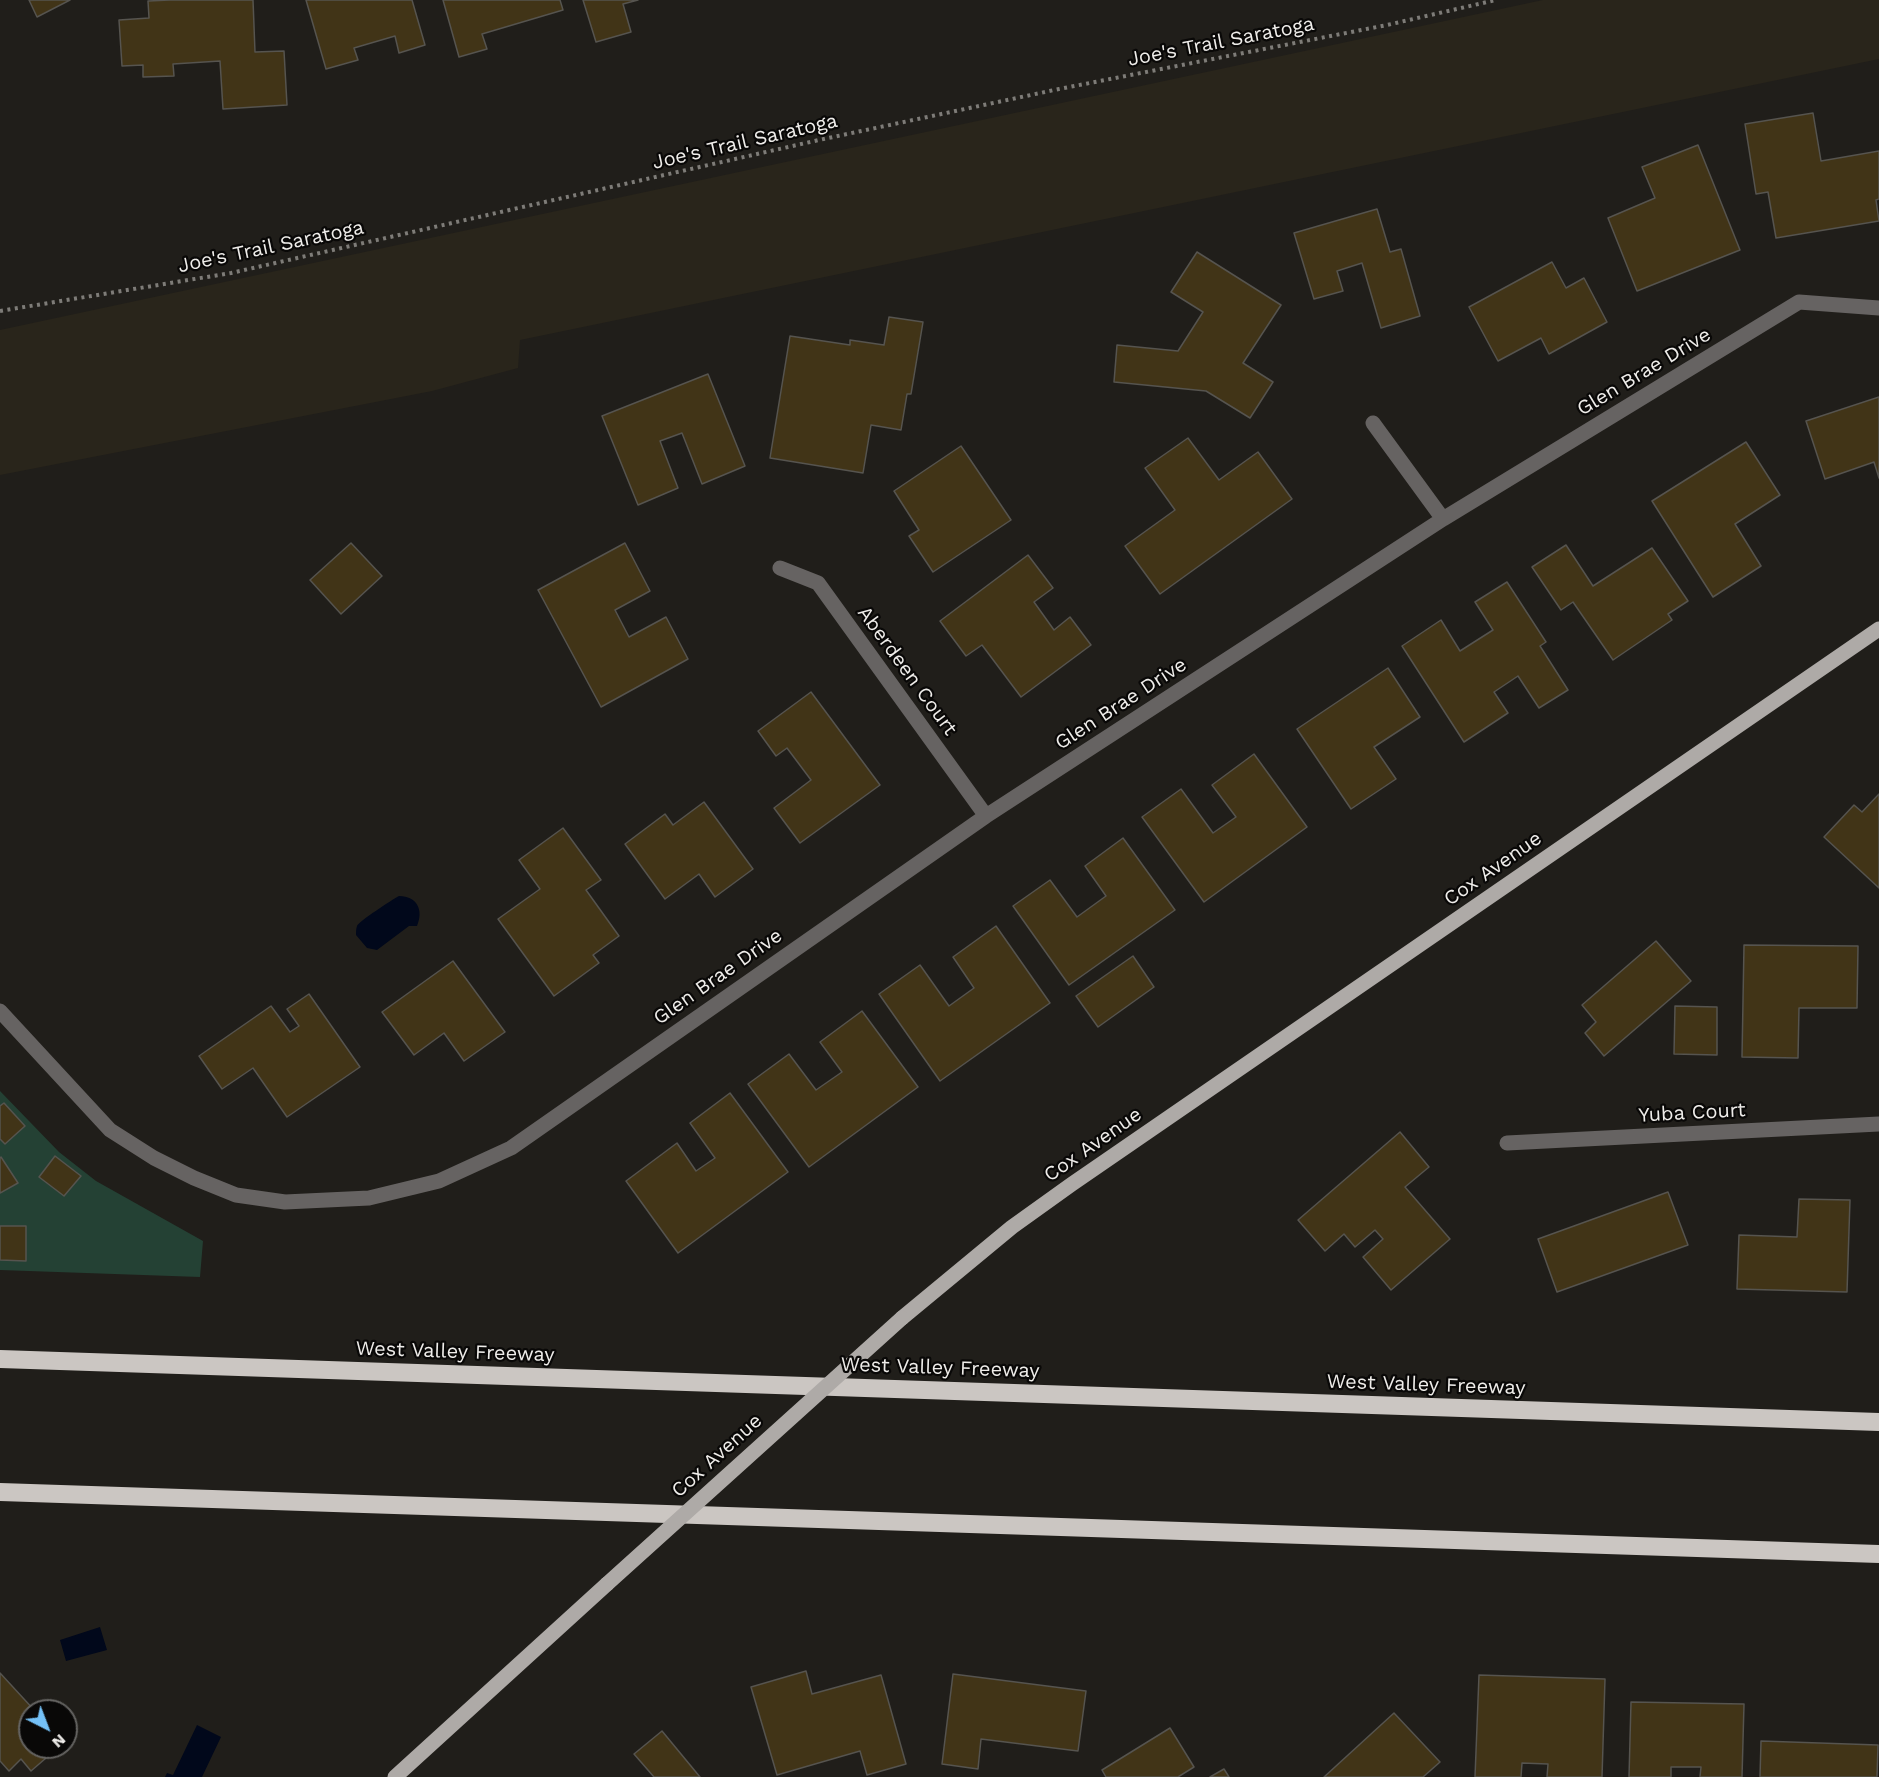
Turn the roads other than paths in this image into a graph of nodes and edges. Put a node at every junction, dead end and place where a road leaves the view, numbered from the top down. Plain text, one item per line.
1 (1879, 308) edge
2 (1373, 423) dead end
3 (1443, 519) junction
4 (780, 568) dead end
5 (1879, 629) edge
6 (986, 816) junction
7 (0, 1011) edge
8 (1879, 1124) edge
9 (1507, 1143) dead end
10 (0, 1359) edge
11 (1879, 1422) edge
12 (0, 1492) edge
13 (1879, 1554) edge
14 (395, 1777) edge

1 - 3 street, Glen Brae Drive
2 - 3 street
3 - 6 street, Glen Brae Drive
4 - 6 street, Aberdeen Court
5 - 14 main road, Cox Avenue, bridge
6 - 7 street, Glen Brae Drive
8 - 9 street, Yuba Court
10 - 11 highway, West Valley Freeway
12 - 13 highway

